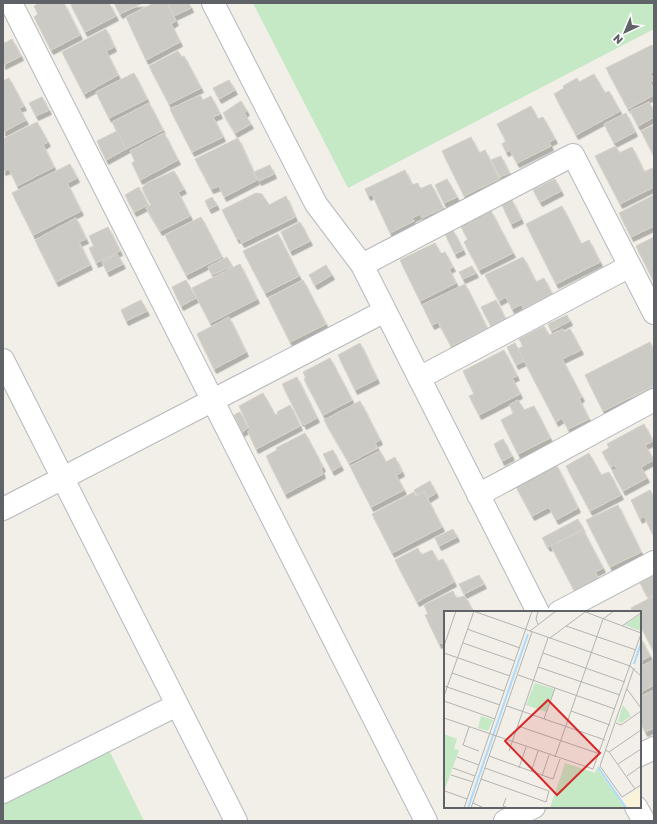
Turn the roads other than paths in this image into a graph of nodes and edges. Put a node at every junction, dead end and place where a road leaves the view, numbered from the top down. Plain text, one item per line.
1 (11, 3) edge
2 (213, 3) edge
3 (362, 265) junction
4 (630, 266) junction
5 (385, 311) junction
6 (654, 313) edge
7 (3, 360) edge
8 (419, 378) junction
9 (654, 400) edge
10 (211, 401) junction
11 (63, 479) junction
12 (478, 495) junction
13 (3, 509) edge
14 (654, 562) edge
15 (537, 611) edge
16 (561, 611) edge
17 (178, 705) junction
18 (654, 748) edge
19 (641, 754) edge
20 (3, 792) edge
21 (532, 808) edge
22 (637, 808) edge
23 (236, 821) edge
24 (426, 821) edge
25 (505, 821) edge
26 (644, 821) edge

1 - 10 street
2 - 3 street
3 - 4 street
3 - 5 street
4 - 6 street
4 - 8 street
5 - 8 street
5 - 10 street
7 - 11 street
8 - 12 street
9 - 12 street
10 - 11 street
10 - 24 street
11 - 13 street
11 - 17 street
12 - 15 street
14 - 16 street
17 - 20 street
17 - 23 street
18 - 19 street
21 - 25 street
22 - 26 street

